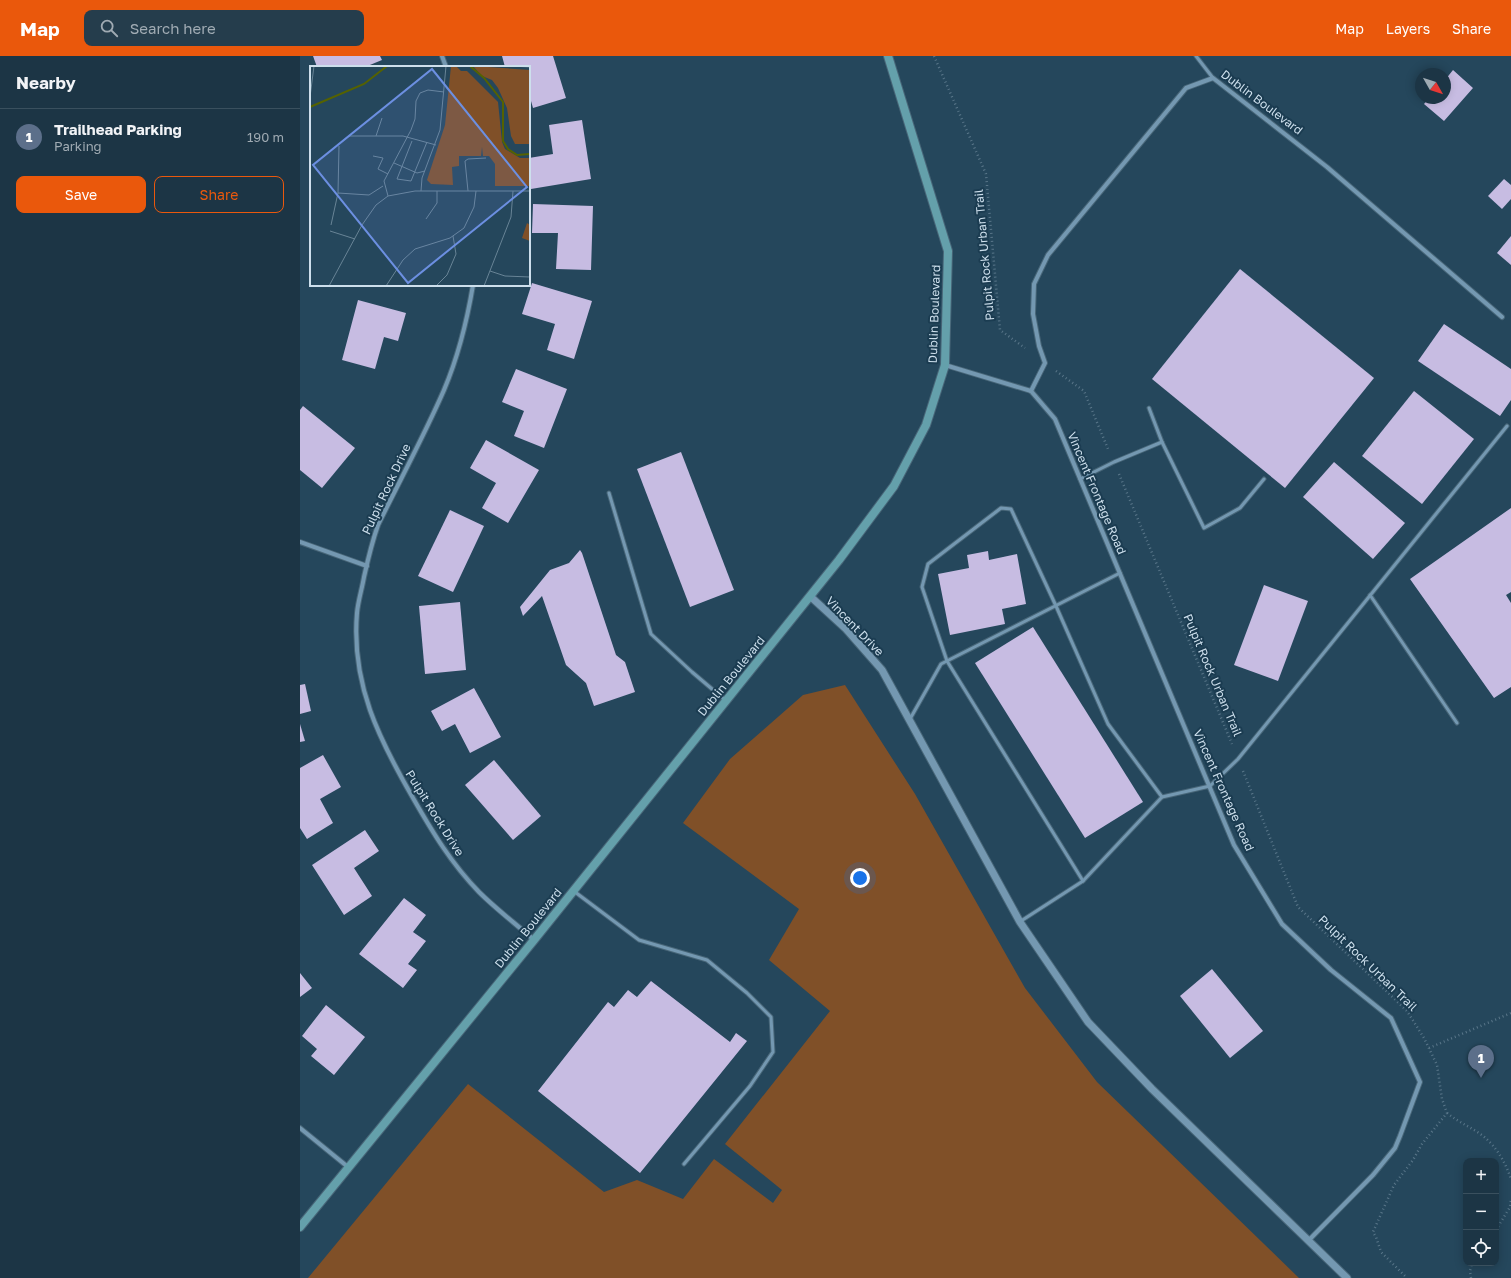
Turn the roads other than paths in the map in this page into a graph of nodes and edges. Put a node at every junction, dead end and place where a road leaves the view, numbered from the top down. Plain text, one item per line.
1 (442, 56) edge
2 (888, 56) edge
3 (1196, 56) edge
4 (446, 66) edge
5 (1213, 78) junction
6 (473, 286) edge
7 (1502, 317) dead end
8 (945, 365) junction
9 (1031, 391) junction
10 (1149, 408) dead end
11 (1507, 426) dead end
12 (1162, 442) junction
13 (1080, 478) junction
14 (1264, 479) dead end
15 (608, 493) dead end
16 (300, 542) edge
17 (367, 566) junction
18 (1120, 573) junction
19 (1370, 596) junction
20 (811, 597) junction
21 (1056, 606) junction
22 (947, 660) junction
23 (726, 701) junction
24 (910, 720) junction
25 (1457, 723) dead end
26 (1210, 786) junction
27 (1162, 797) junction
28 (1083, 881) junction
29 (573, 891) junction
30 (1020, 922) junction
31 (534, 940) junction
32 (300, 1128) edge
33 (684, 1164) dead end
34 (348, 1167) junction
35 (300, 1227) edge
36 (1308, 1241) junction
37 (1347, 1278) edge

1 - 4 street
2 - 8 main road, Dublin Boulevard
3 - 5 lane
5 - 7 street, Dublin Boulevard
5 - 9 street, Dublin Boulevard
6 - 17 street, Pulpit Rock Drive
8 - 9 street
8 - 20 main road, Dublin Boulevard
9 - 13 street, Vincent Frontage Road
10 - 12 lane
11 - 19 lane
12 - 13 lane
12 - 14 lane
13 - 18 street, Vincent Frontage Road
15 - 23 lane
16 - 17 street
17 - 31 street, Pulpit Rock Drive
18 - 21 lane
18 - 26 street, Vincent Frontage Road
19 - 25 lane
19 - 26 lane
20 - 23 main road, Dublin Boulevard
20 - 24 street, Vincent Drive
21 - 22 lane
21 - 22 lane
21 - 27 lane
22 - 24 lane
22 - 28 lane
23 - 29 main road, Dublin Boulevard
24 - 30 street, Vincent Drive
26 - 27 lane
26 - 36 street, Vincent Frontage Road
27 - 28 lane
28 - 30 lane
29 - 31 main road, Dublin Boulevard
29 - 33 lane
30 - 36 street, Vincent Drive
31 - 34 main road, Dublin Boulevard
32 - 34 street
34 - 35 main road, Dublin Boulevard
36 - 37 street, Vincent Drive

